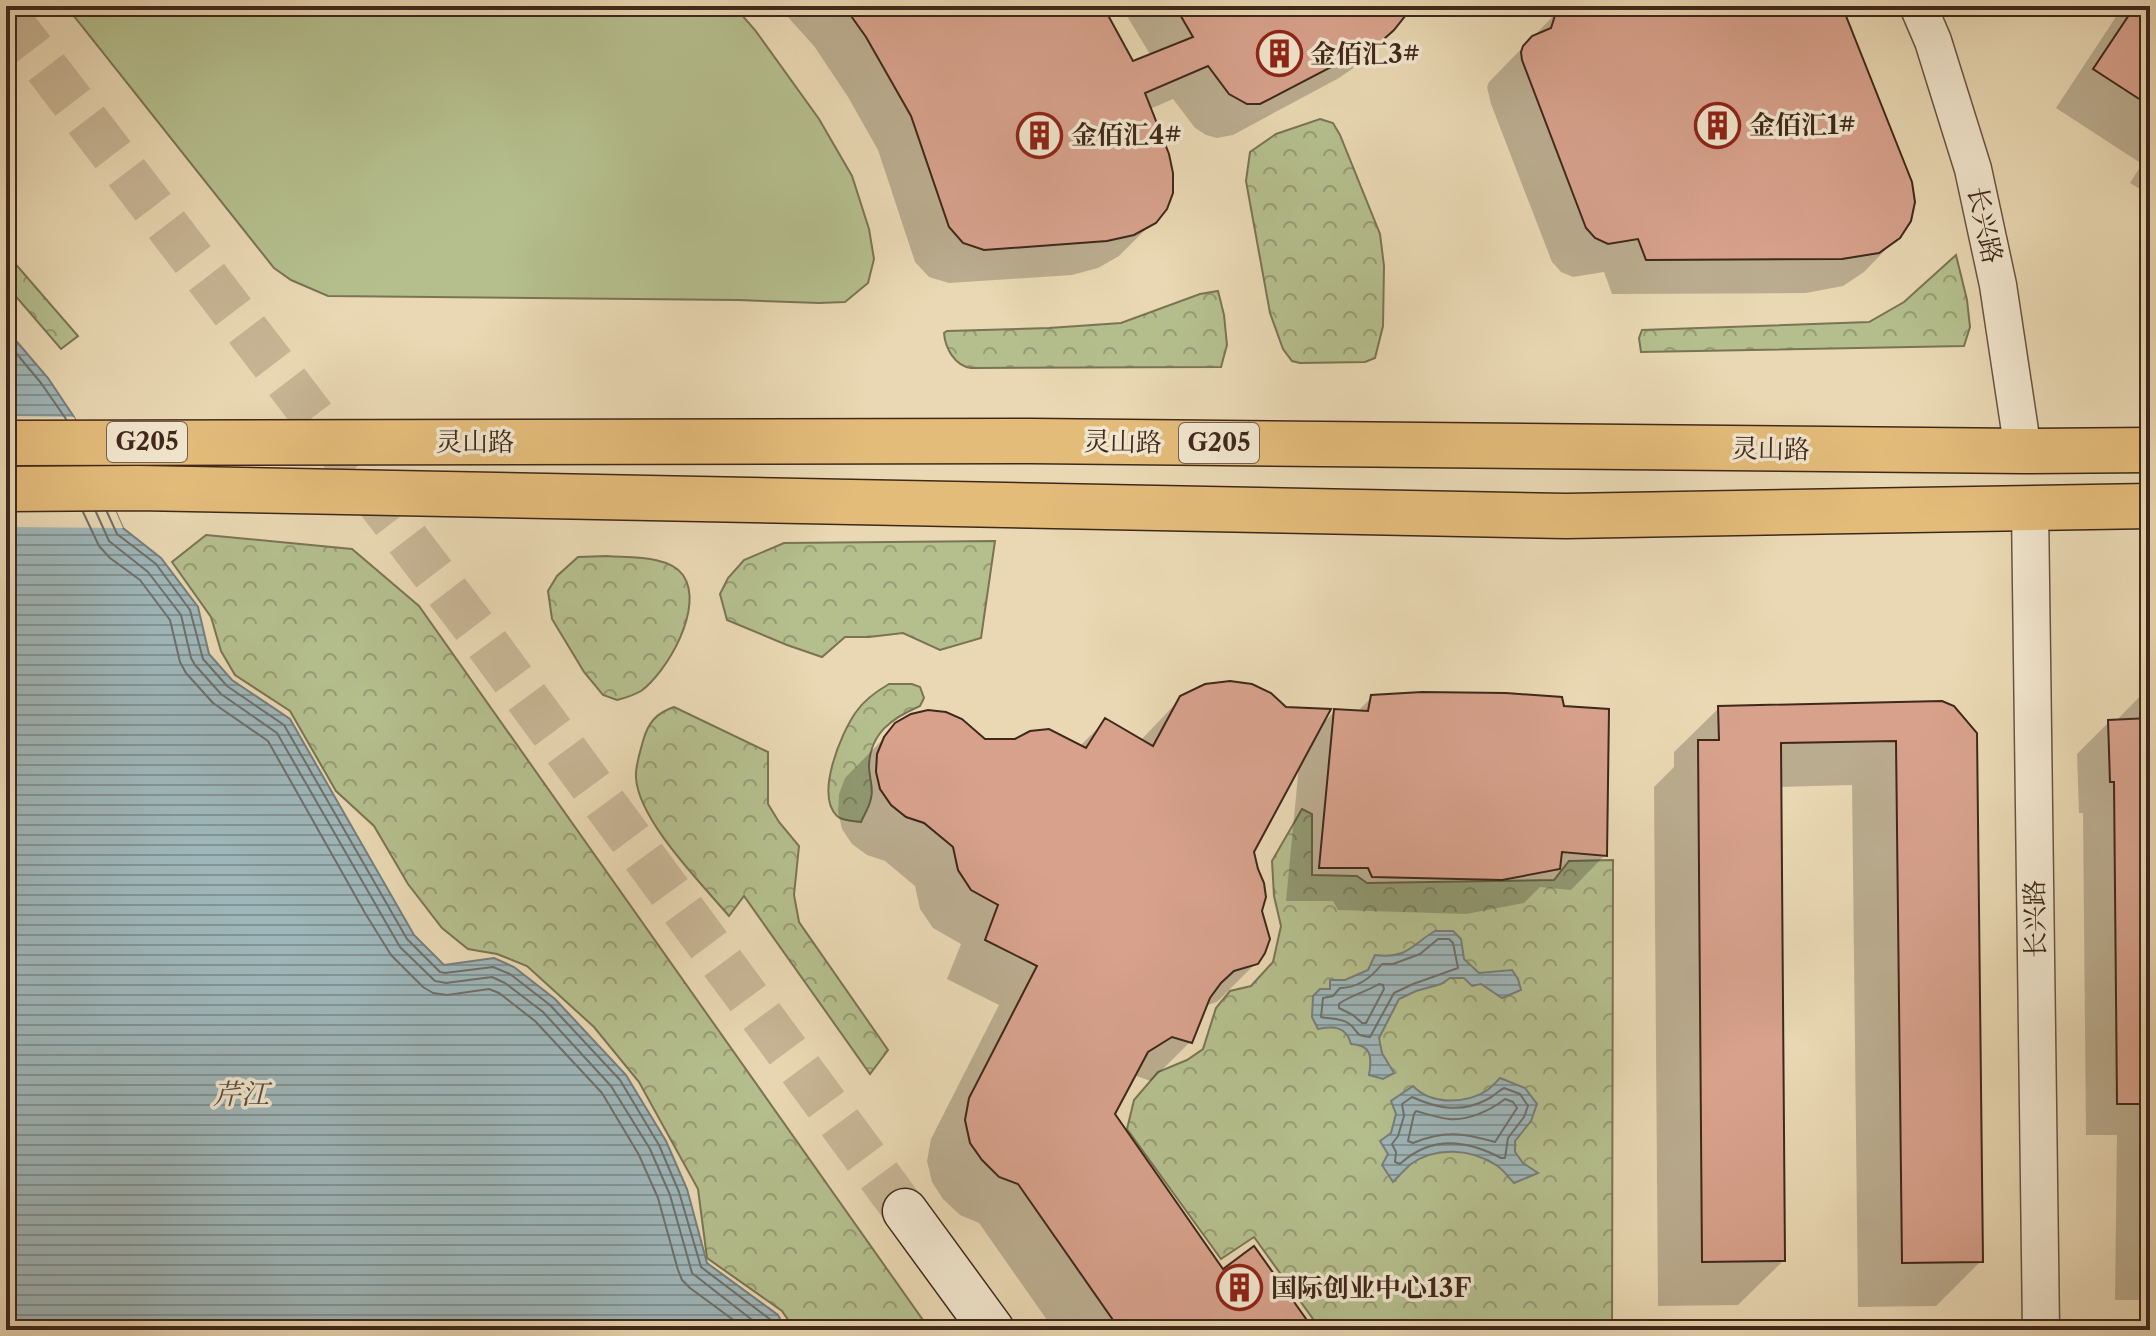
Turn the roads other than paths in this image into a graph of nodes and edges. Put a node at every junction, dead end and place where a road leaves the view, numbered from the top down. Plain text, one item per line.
1 (1918, 6) edge
2 (6, 443) edge
3 (2150, 450) edge
4 (2023, 451) junction
5 (6, 489) edge
6 (2150, 506) edge
7 (2030, 508) junction
8 (905, 1211) tunnel mouth
9 (992, 1330) edge
10 (2041, 1330) edge

1 - 4 street, 长兴路
2 - 4 highway, 灵山路 / G205
3 - 4 highway, 灵山路 / G205
5 - 7 highway, 灵山路
6 - 7 highway, 灵山路
7 - 10 street, 长兴路
8 - 9 street

